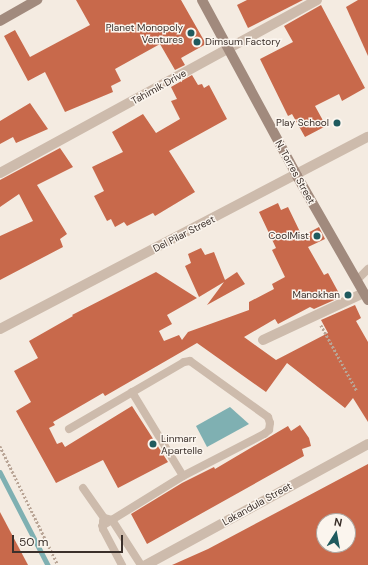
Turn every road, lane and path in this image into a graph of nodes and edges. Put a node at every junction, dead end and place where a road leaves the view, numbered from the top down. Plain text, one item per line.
1 (37, 0) edge
2 (202, 0) edge
3 (317, 0) edge
4 (0, 20) edge
5 (228, 49) junction
6 (368, 137) edge
7 (0, 173) edge
8 (297, 176) junction
9 (368, 270) edge
10 (357, 280) junction
11 (366, 296) edge
12 (316, 316) junction
13 (0, 330) edge
14 (263, 340) dead end
15 (357, 391) dead end
16 (132, 392) junction
17 (69, 429) dead end
18 (368, 444) edge
19 (0, 446) edge
20 (184, 476) junction
21 (83, 488) dead end
22 (112, 520) junction
23 (103, 522) junction
24 (58, 565) edge
25 (122, 565) edge
26 (141, 565) edge
27 (146, 565) edge

1 - 4 street
2 - 5 street, N. Torres Street
3 - 5 street, Tahimik Drive
5 - 7 street, Tahimik Drive
5 - 8 street, N. Torres Street
6 - 8 street, Del Pilar Street
8 - 10 street, N. Torres Street
8 - 13 street, Del Pilar Street
9 - 10 lane
10 - 11 street, N. Torres Street
11 - 12 street
12 - 14 street
12 - 15 path
16 - 17 lane
16 - 20 lane
16 - 20 lane
18 - 27 street, Lakandula Street
19 - 24 path
20 - 22 lane
21 - 23 lane
22 - 23 lane
22 - 26 lane
23 - 25 lane

